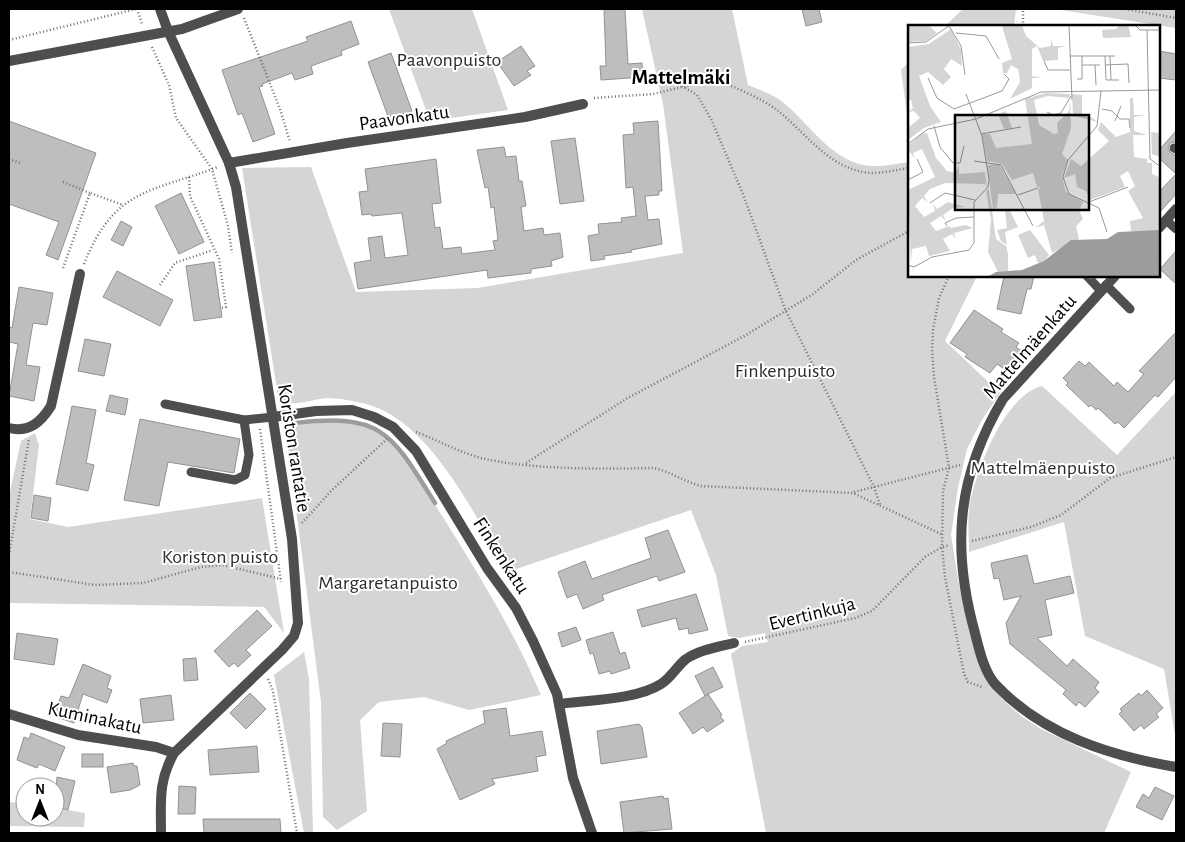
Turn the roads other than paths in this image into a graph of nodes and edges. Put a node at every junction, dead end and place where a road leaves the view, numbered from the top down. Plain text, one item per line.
1 (160, 9) edge
2 (241, 13) edge
3 (168, 31) junction
4 (9, 61) edge
5 (583, 104) road end
6 (229, 163) junction
7 (1176, 209) edge
8 (1166, 220) junction
9 (1160, 227) edge
10 (1176, 229) edge
11 (80, 274) road end
12 (1090, 278) edge
13 (1112, 278) edge
14 (1103, 288) junction
15 (1130, 309) dead end
16 (165, 404) dead end
17 (272, 417) junction
18 (244, 420) junction
19 (9, 428) edge
20 (191, 472) dead end
21 (734, 643) road end
22 (559, 704) junction
23 (9, 714) edge
24 (174, 753) junction
25 (1176, 767) edge
26 (161, 833) edge
27 (592, 833) edge

1 - 3 street, Koriston rantatie
2 - 3 street
3 - 4 street
3 - 6 street, Koriston rantatie
5 - 6 street, Paavonkatu
6 - 17 street, Koriston rantatie
7 - 8 street
8 - 9 street
8 - 10 lane
11 - 19 street
12 - 14 lane
13 - 14 street, Mattelmäenkatu
14 - 15 lane
14 - 25 street, Mattelmäenkatu
16 - 18 lane
17 - 18 lane
17 - 22 street, Finkenkatu
17 - 24 street, Koriston rantatie
18 - 20 lane
21 - 22 street
22 - 27 street, Finkenkatu
23 - 24 street, Kuminakatu
24 - 26 street, Koriston rantatie

